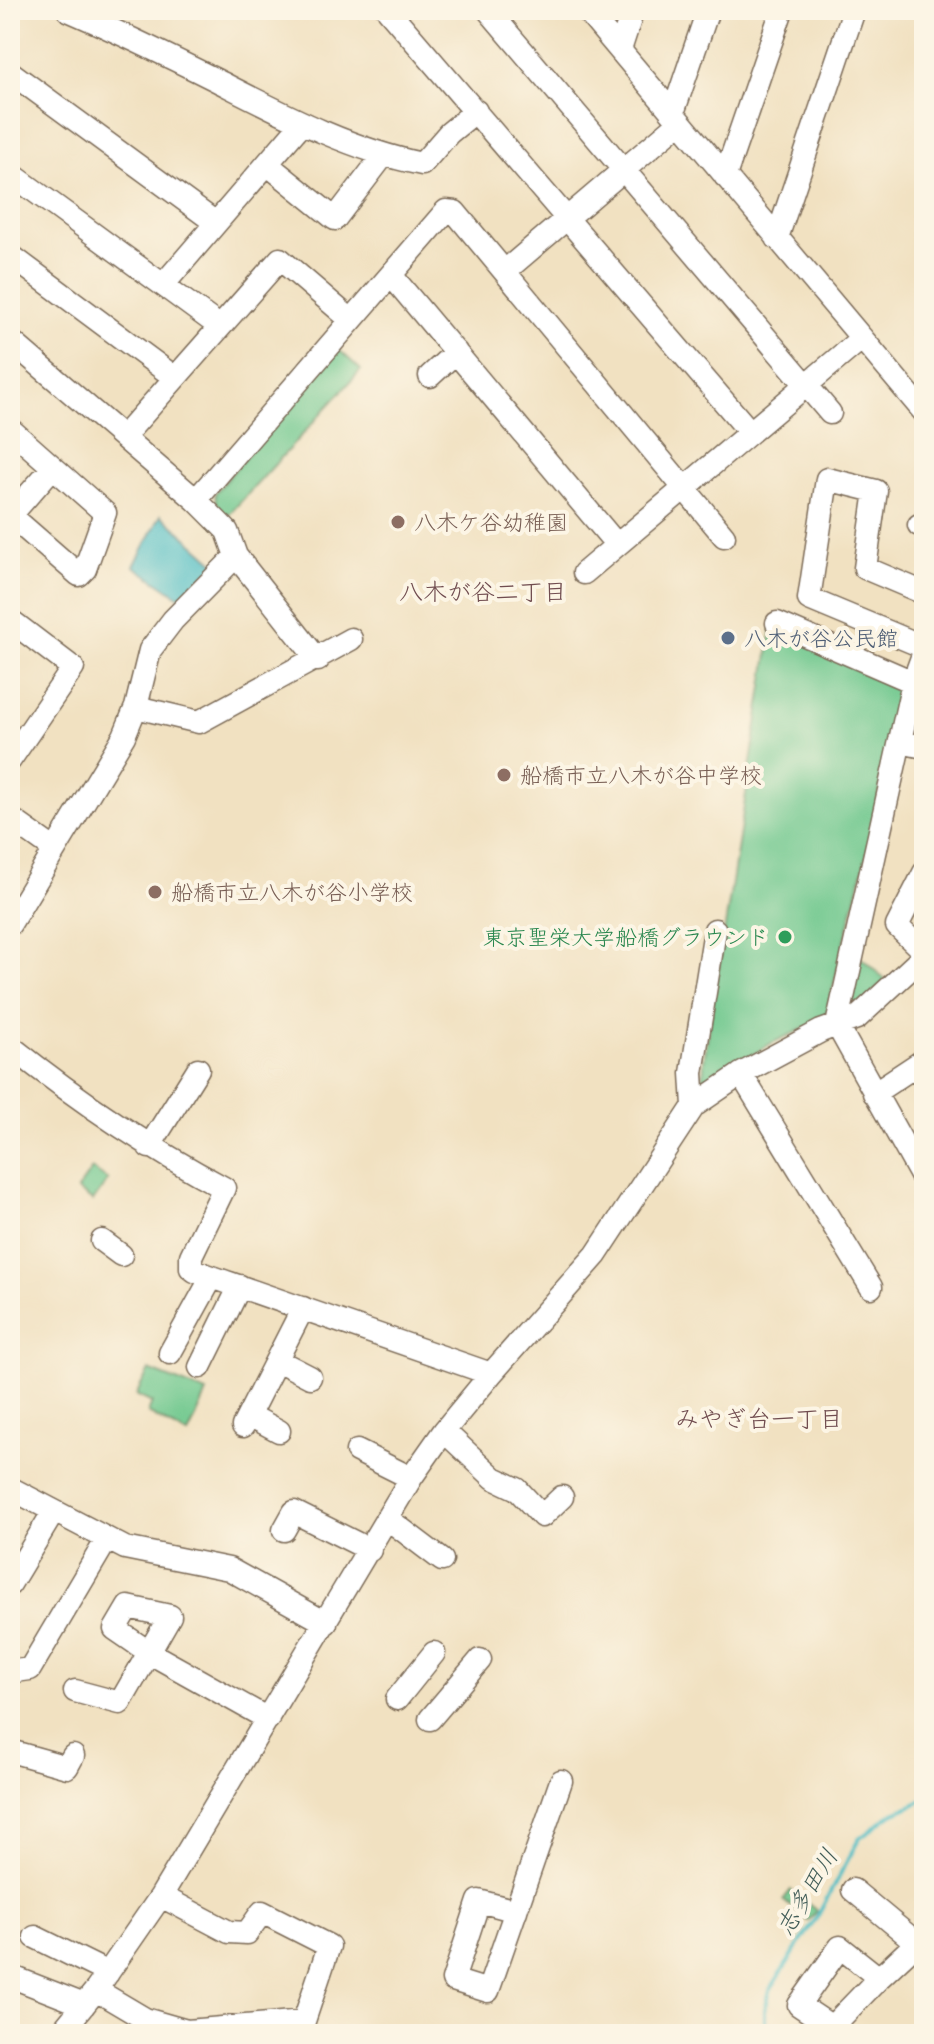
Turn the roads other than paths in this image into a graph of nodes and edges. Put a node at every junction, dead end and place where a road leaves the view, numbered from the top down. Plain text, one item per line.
1 (68, 10) edge
2 (388, 10) edge
3 (488, 10) edge
4 (586, 10) edge
5 (633, 10) edge
6 (708, 10) edge
7 (782, 10) edge
8 (854, 10) edge
9 (620, 50) junction
10 (10, 72) edge
11 (476, 111) junction
12 (676, 117) junction
13 (302, 123) junction
14 (383, 156) junction
15 (267, 164) junction
16 (623, 170) junction
17 (10, 173) edge
18 (725, 176) junction
19 (567, 218) junction
20 (216, 223) junction
21 (777, 238) junction
22 (10, 255) edge
23 (505, 271) junction
24 (391, 275) junction
25 (163, 285) junction
26 (351, 320) junction
27 (219, 326) junction
28 (862, 338) junction
29 (10, 340) edge
30 (456, 352) junction
31 (430, 376) dead end
32 (174, 377) junction
33 (806, 385) junction
34 (924, 412) edge
35 (830, 413) dead end
36 (10, 429) edge
37 (750, 432) junction
38 (124, 436) junction
39 (53, 467) junction
40 (684, 489) junction
41 (196, 500) junction
42 (10, 515) edge
43 (724, 536) dead end
44 (617, 545) junction
45 (236, 556) junction
46 (584, 573) dead end
47 (924, 593) edge
48 (10, 622) edge
49 (777, 623) dead end
50 (351, 639) dead end
51 (924, 650) edge
52 (318, 660) junction
53 (913, 682) junction
54 (136, 707) junction
55 (900, 742) junction
56 (924, 747) edge
57 (10, 760) edge
58 (10, 818) edge
59 (55, 850) junction
60 (924, 873) edge
61 (10, 924) edge
62 (715, 930) dead end
63 (924, 954) edge
64 (837, 1025) junction
65 (13, 1057) edge
66 (924, 1060) edge
67 (198, 1069) dead end
68 (741, 1074) junction
69 (874, 1093) junction
70 (694, 1106) junction
71 (149, 1147) junction
72 (924, 1181) edge
73 (102, 1241) dead end
74 (121, 1255) dead end
75 (212, 1277) junction
76 (240, 1286) junction
77 (871, 1287) dead end
78 (303, 1308) junction
79 (170, 1353) dead end
80 (277, 1360) junction
81 (200, 1367) dead end
82 (491, 1374) junction
83 (310, 1377) dead end
84 (279, 1431) dead end
85 (444, 1431) junction
86 (357, 1451) dead end
87 (411, 1478) junction
88 (10, 1488) edge
89 (562, 1497) dead end
90 (54, 1511) junction
91 (388, 1519) junction
92 (284, 1530) dead end
93 (107, 1539) junction
94 (370, 1550) junction
95 (442, 1560) dead end
96 (10, 1584) edge
97 (326, 1623) junction
98 (434, 1653) dead end
99 (480, 1660) dead end
100 (10, 1667) edge
101 (75, 1691) dead end
102 (397, 1699) dead end
103 (268, 1719) junction
104 (430, 1719) dead end
105 (10, 1751) edge
106 (73, 1756) dead end
107 (561, 1781) dead end
108 (853, 1890) dead end
109 (161, 1896) junction
110 (516, 1911) dead end
111 (35, 1937) dead end
112 (921, 1942) edge
113 (10, 1976) edge
114 (879, 1978) junction
115 (96, 1989) junction
116 (829, 2030) edge
117 (60, 2034) edge

1 - 13 street
2 - 11 street
3 - 16 street
4 - 9 street
5 - 9 street
6 - 12 street
7 - 18 street
8 - 21 street
9 - 12 street
10 - 20 street
11 - 14 street
11 - 19 street
12 - 16 street
12 - 18 street
13 - 14 street
13 - 15 street
14 - 15 street
15 - 20 street
16 - 19 street
16 - 33 street
17 - 25 street
18 - 21 street
19 - 23 street
19 - 37 street
20 - 25 street
21 - 28 street
22 - 32 street
23 - 24 street
23 - 40 street
24 - 26 street
24 - 30 street
25 - 27 street
26 - 27 street
26 - 41 street
27 - 32 street
28 - 33 street
28 - 34 street
29 - 38 street
30 - 31 street
30 - 44 street
32 - 38 street
33 - 35 street
33 - 37 street
36 - 39 street
37 - 40 street
38 - 41 street
39 - 42 street
39 - 42 street
40 - 43 street
40 - 44 street
41 - 45 street
44 - 46 street
45 - 52 street
45 - 54 street
47 - 51 street
48 - 57 street
49 - 53 street
50 - 52 street
51 - 53 street
52 - 54 street
53 - 55 street
54 - 59 street
55 - 56 street
55 - 64 street
58 - 59 street
59 - 61 street
60 - 63 street
62 - 70 street
63 - 64 street
64 - 68 street
64 - 69 street
65 - 71 street
66 - 69 street
67 - 71 street
68 - 70 street
68 - 77 street
69 - 72 street
70 - 82 street
71 - 75 street
73 - 74 street
75 - 76 street
75 - 79 street
76 - 78 street
76 - 81 street
78 - 80 street
78 - 82 street
80 - 83 street
80 - 84 street
82 - 85 street
85 - 87 street
85 - 89 street
86 - 87 street
87 - 91 street
88 - 90 street
90 - 93 street
90 - 96 street
91 - 94 street
91 - 95 street
92 - 94 street
93 - 97 street
93 - 100 street
94 - 97 street
97 - 103 street
98 - 102 street
99 - 104 street
101 - 103 street
103 - 109 street
105 - 106 street
107 - 110 street
108 - 112 street
109 - 115 street
109 - 115 street
111 - 115 street
112 - 114 street
113 - 115 street
114 - 116 street
114 - 116 street
115 - 117 street

